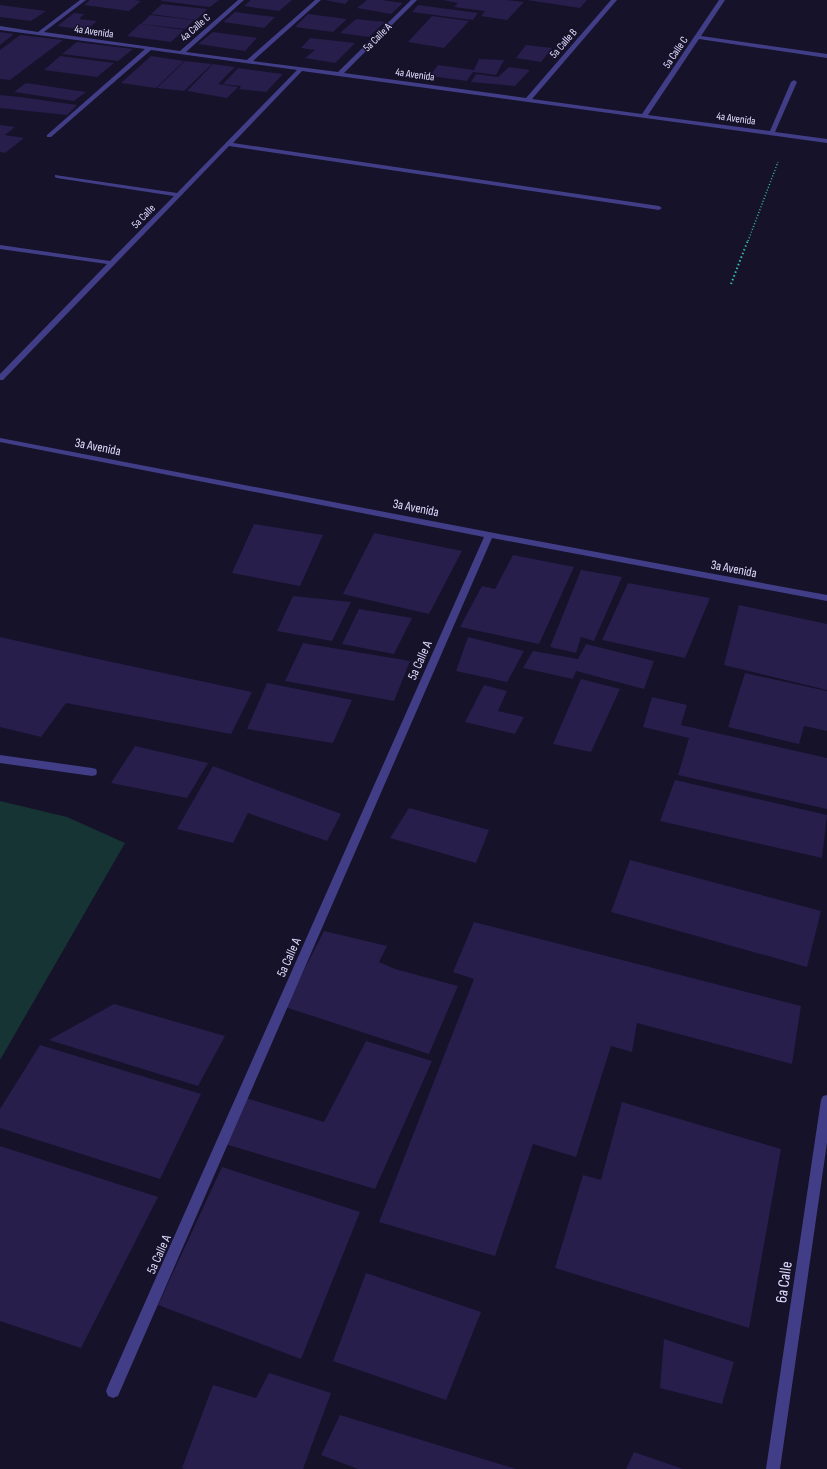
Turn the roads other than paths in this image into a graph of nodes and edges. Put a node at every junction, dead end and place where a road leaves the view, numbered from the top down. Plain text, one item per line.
1 (83, 0) edge
2 (241, 0) edge
3 (318, 0) edge
4 (414, 0) edge
5 (614, 0) edge
6 (722, 0) edge
7 (0, 28) edge
8 (40, 33) junction
9 (698, 37) junction
10 (150, 48) junction
11 (181, 53) junction
12 (827, 56) edge
13 (248, 62) junction
14 (301, 69) junction
15 (340, 74) junction
16 (794, 82) dead end
17 (528, 100) junction
18 (644, 116) junction
19 (772, 133) junction
20 (49, 136) dead end
21 (827, 140) edge
22 (228, 144) junction
23 (57, 176) dead end
24 (179, 195) junction
25 (659, 208) dead end
26 (0, 247) edge
27 (112, 264) junction
28 (0, 366) edge
29 (10, 368) junction
30 (0, 378) edge
31 (0, 440) edge
32 (489, 535) junction
33 (827, 598) edge
34 (0, 759) edge
35 (92, 772) dead end
36 (827, 1100) edge
37 (113, 1391) dead end
38 (773, 1469) edge

1 - 8 street
2 - 11 street, 4a Calle C
3 - 13 street
4 - 15 street, 5a Calle A
5 - 17 street, 5a Calle B
6 - 9 street, 5a Calle C
7 - 8 street, 4a Avenida
8 - 10 street, 4a Avenida
9 - 12 street
9 - 18 street, 5a Calle C
10 - 11 street, 4a Avenida
10 - 20 street
11 - 13 street, 4a Avenida
13 - 14 street, 4a Avenida
14 - 15 street, 4a Avenida
14 - 22 street, 5a Calle
15 - 17 street, 4a Avenida
16 - 19 street
17 - 18 street, 4a Avenida
18 - 19 street, 4a Avenida
19 - 21 street, 4a Avenida
22 - 24 street, 5a Calle
22 - 25 street
23 - 24 street
24 - 27 street, 5a Calle
26 - 27 street
27 - 29 street, 5a Calle
28 - 29 street
29 - 30 street, 5a Calle
31 - 32 street, 3a Avenida
32 - 33 street, 3a Avenida
32 - 37 street, 5a Calle A
34 - 35 street
36 - 38 street, 6a Calle

